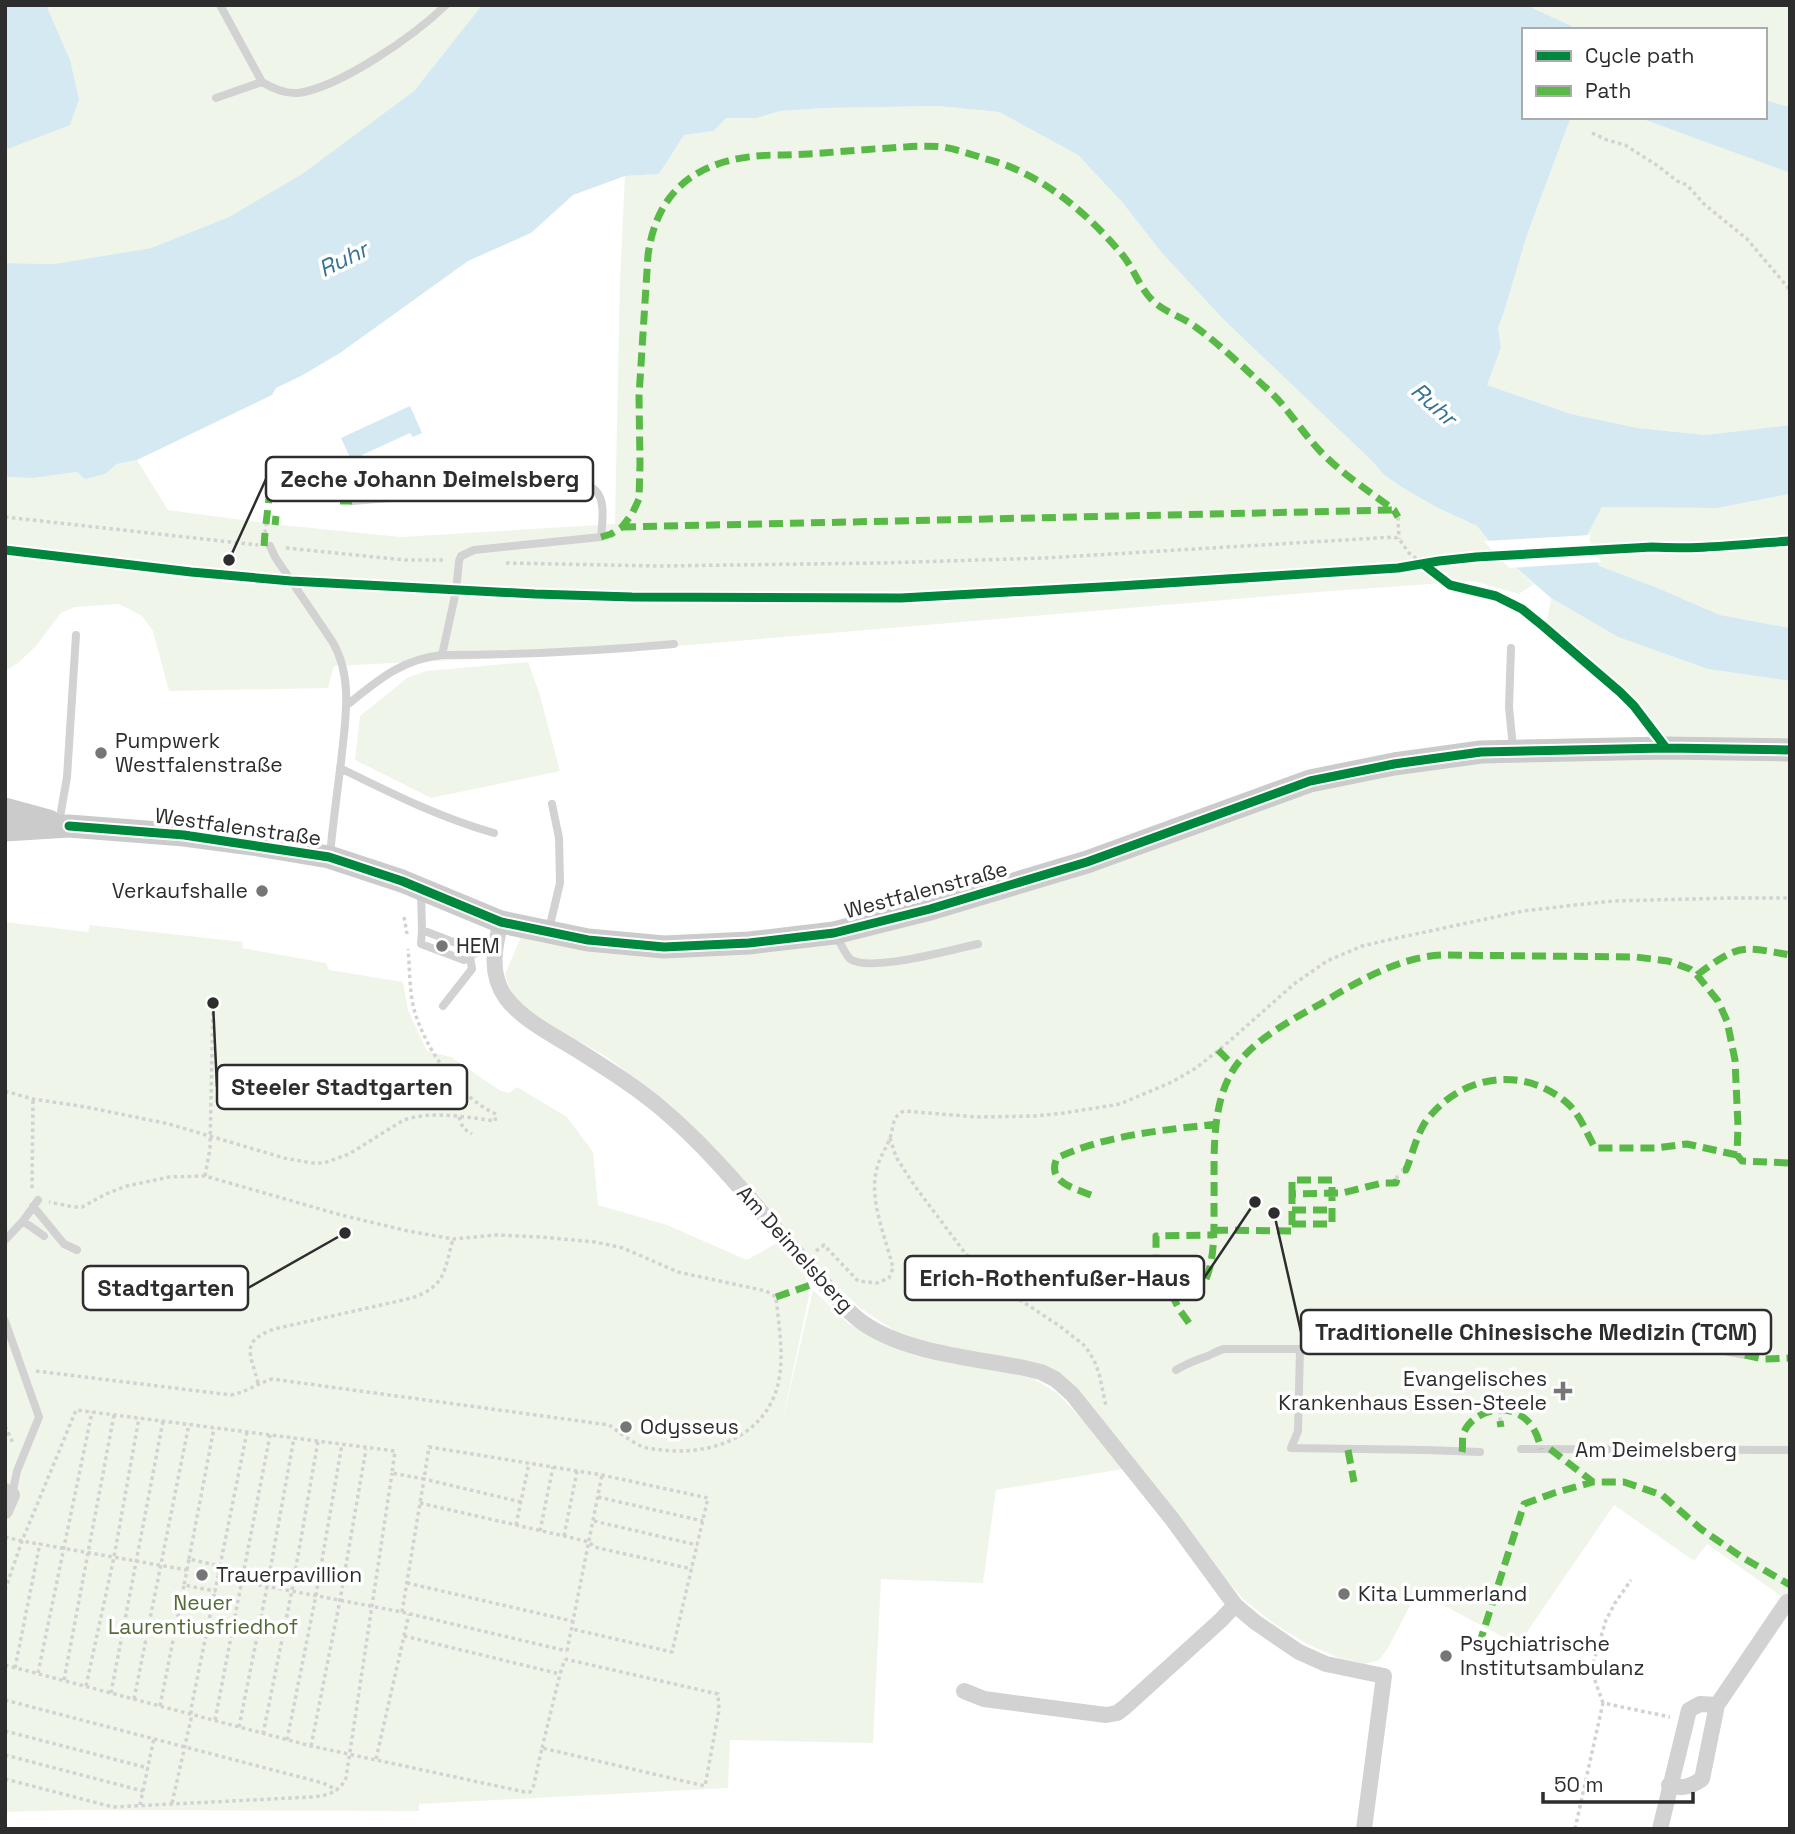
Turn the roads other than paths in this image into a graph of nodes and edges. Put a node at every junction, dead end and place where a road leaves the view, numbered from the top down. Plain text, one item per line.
1 (220, 5) edge
2 (446, 5) edge
3 (262, 82) junction
4 (216, 99) dead end
5 (352, 501) dead end
6 (270, 546) road end
7 (76, 635) dead end
8 (674, 644) dead end
9 (1511, 648) dead end
10 (442, 655) junction
11 (347, 705) junction
12 (1790, 750) edge
13 (1513, 751) junction
14 (340, 768) junction
15 (552, 804) dead end
16 (5, 809) edge
17 (64, 825) junction
18 (5, 830) edge
19 (494, 834) dead end
20 (329, 857) junction
21 (421, 888) junction
22 (501, 922) junction
23 (548, 932) junction
24 (834, 933) junction
25 (978, 944) dead end
26 (494, 948) junction
27 (472, 955) junction
28 (443, 1006) dead end
29 (23, 1221) junction
30 (44, 1237) dead end
31 (5, 1240) edge
32 (77, 1250) dead end
33 (5, 1321) edge
34 (1515, 1324) dead end
35 (1746, 1324) dead end
36 (1175, 1370) dead end
37 (1521, 1449) dead end
38 (1790, 1450) edge
39 (1480, 1452) dead end
40 (8, 1493) edge
41 (5, 1511) edge
42 (1787, 1602) dead end
43 (1235, 1605) junction
44 (964, 1691) dead end
45 (1717, 1705) junction
46 (1670, 1785) junction
47 (1364, 1829) edge
48 (1660, 1829) edge

1 - 3 lane
2 - 3 lane
3 - 4 lane
5 - 10 lane
6 - 11 lane
7 - 17 lane
8 - 10 lane
9 - 13 lane
10 - 11 lane
11 - 14 lane
12 - 13 main road, Westfalenstraße
13 - 24 main road, Westfalenstraße
14 - 19 lane
14 - 20 lane
15 - 23 lane
16 - 17 main road
17 - 18 main road
17 - 20 main road, Westfalenstraße
20 - 21 main road, Westfalenstraße
21 - 22 main road, Westfalenstraße
21 - 27 lane
22 - 23 main road, Westfalenstraße
22 - 26 street, Am Deimelsberg
23 - 24 main road, Westfalenstraße
24 - 25 lane
26 - 27 lane
26 - 43 street, Am Deimelsberg
27 - 28 lane
29 - 30 lane
29 - 31 lane
29 - 32 lane
33 - 40 lane
34 - 35 lane
36 - 39 lane
37 - 38 lane, Am Deimelsberg
40 - 41 street
42 - 45 street
43 - 44 street
43 - 47 street, Am Deimelsberg
45 - 46 street
45 - 46 street
46 - 48 street

